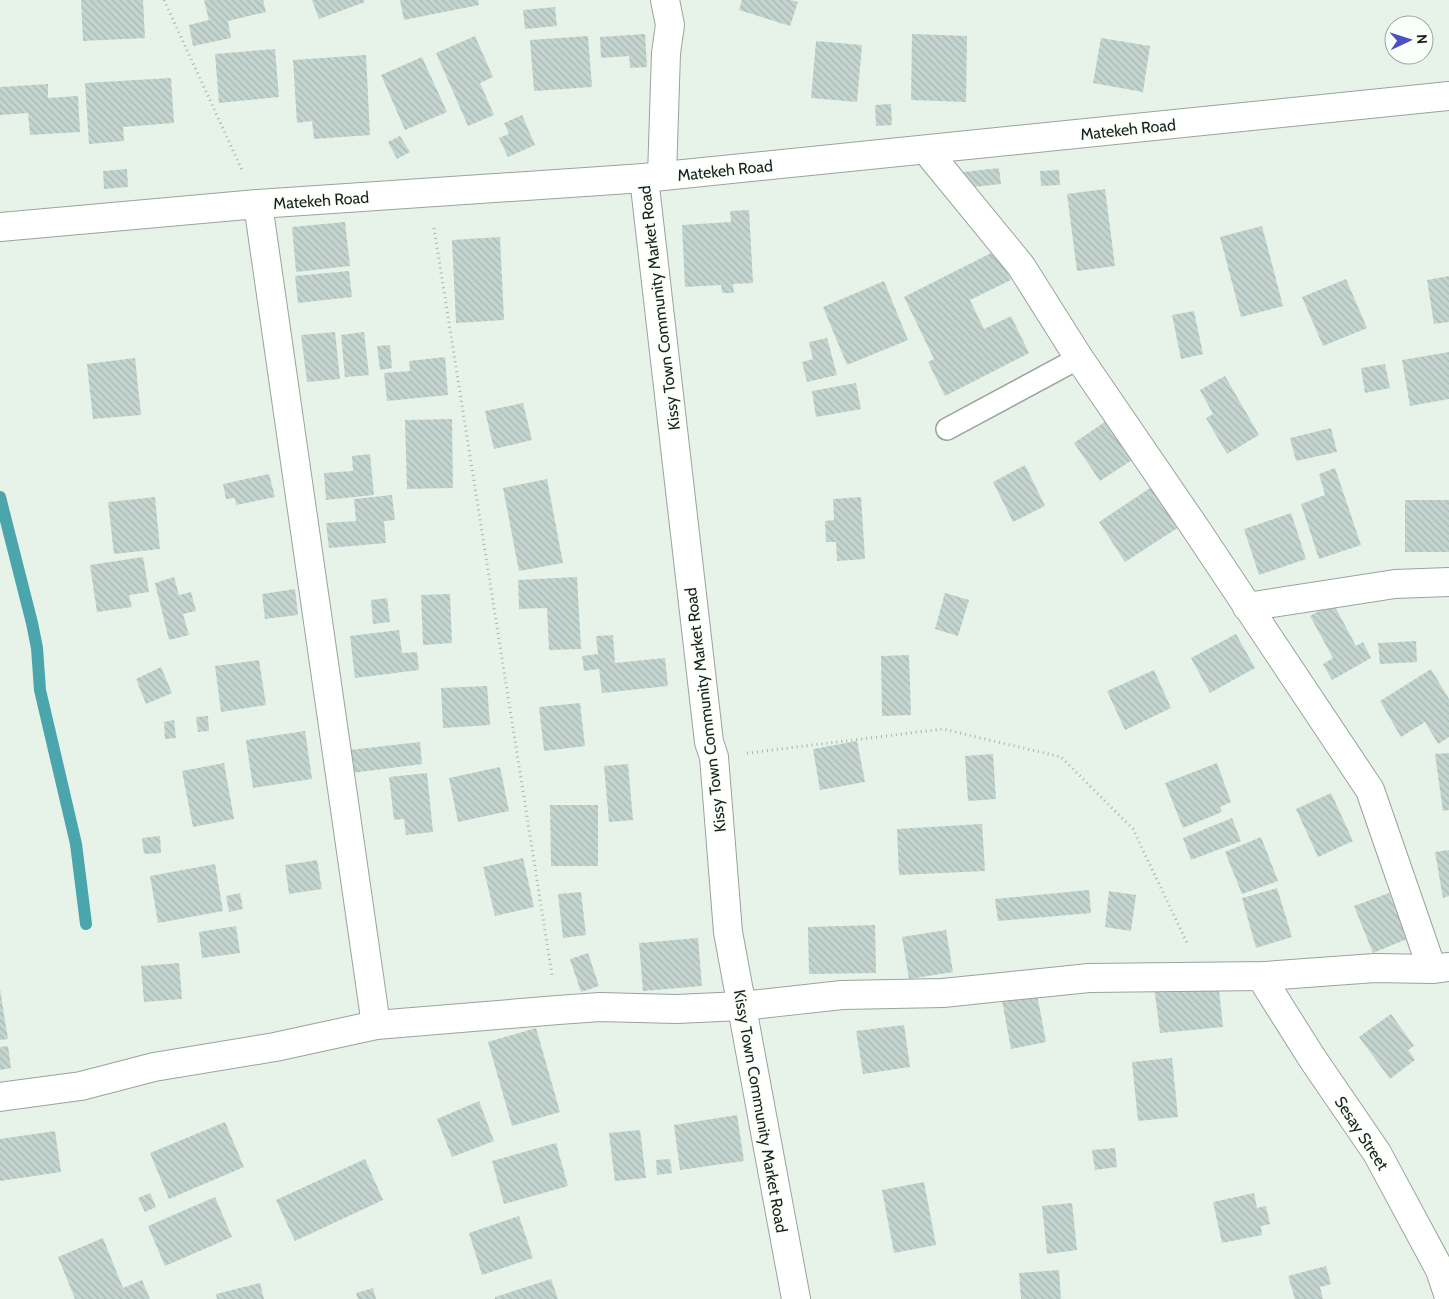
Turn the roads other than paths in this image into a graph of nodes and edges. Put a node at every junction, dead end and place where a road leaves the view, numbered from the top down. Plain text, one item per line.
1 (681, 0) edge
2 (668, 12) edge
3 (1449, 96) edge
4 (926, 150) junction
5 (653, 177) junction
6 (258, 204) junction
7 (0, 227) edge
8 (1079, 358) junction
9 (947, 428) dead end
10 (1449, 582) edge
11 (1248, 607) junction
12 (1440, 968) edge
13 (1265, 976) junction
14 (742, 1006) junction
15 (376, 1025) junction
16 (0, 1097) edge
17 (1449, 1297) edge
18 (796, 1299) edge

1 - 2 street, Kissy Town Community Market Road
2 - 5 street, Kissy Town Community Market Road
3 - 4 street, Matekeh Road
4 - 5 street, Matekeh Road
4 - 8 street
5 - 6 street, Matekeh Road
5 - 14 street, Kissy Town Community Market Road
6 - 7 street, Matekeh Road
6 - 15 street
8 - 9 lane
8 - 11 street
10 - 11 street
11 - 12 street
12 - 13 street
13 - 14 street
13 - 17 street, Sesay Street
14 - 15 street
14 - 18 street, Kissy Town Community Market Road
15 - 16 street

